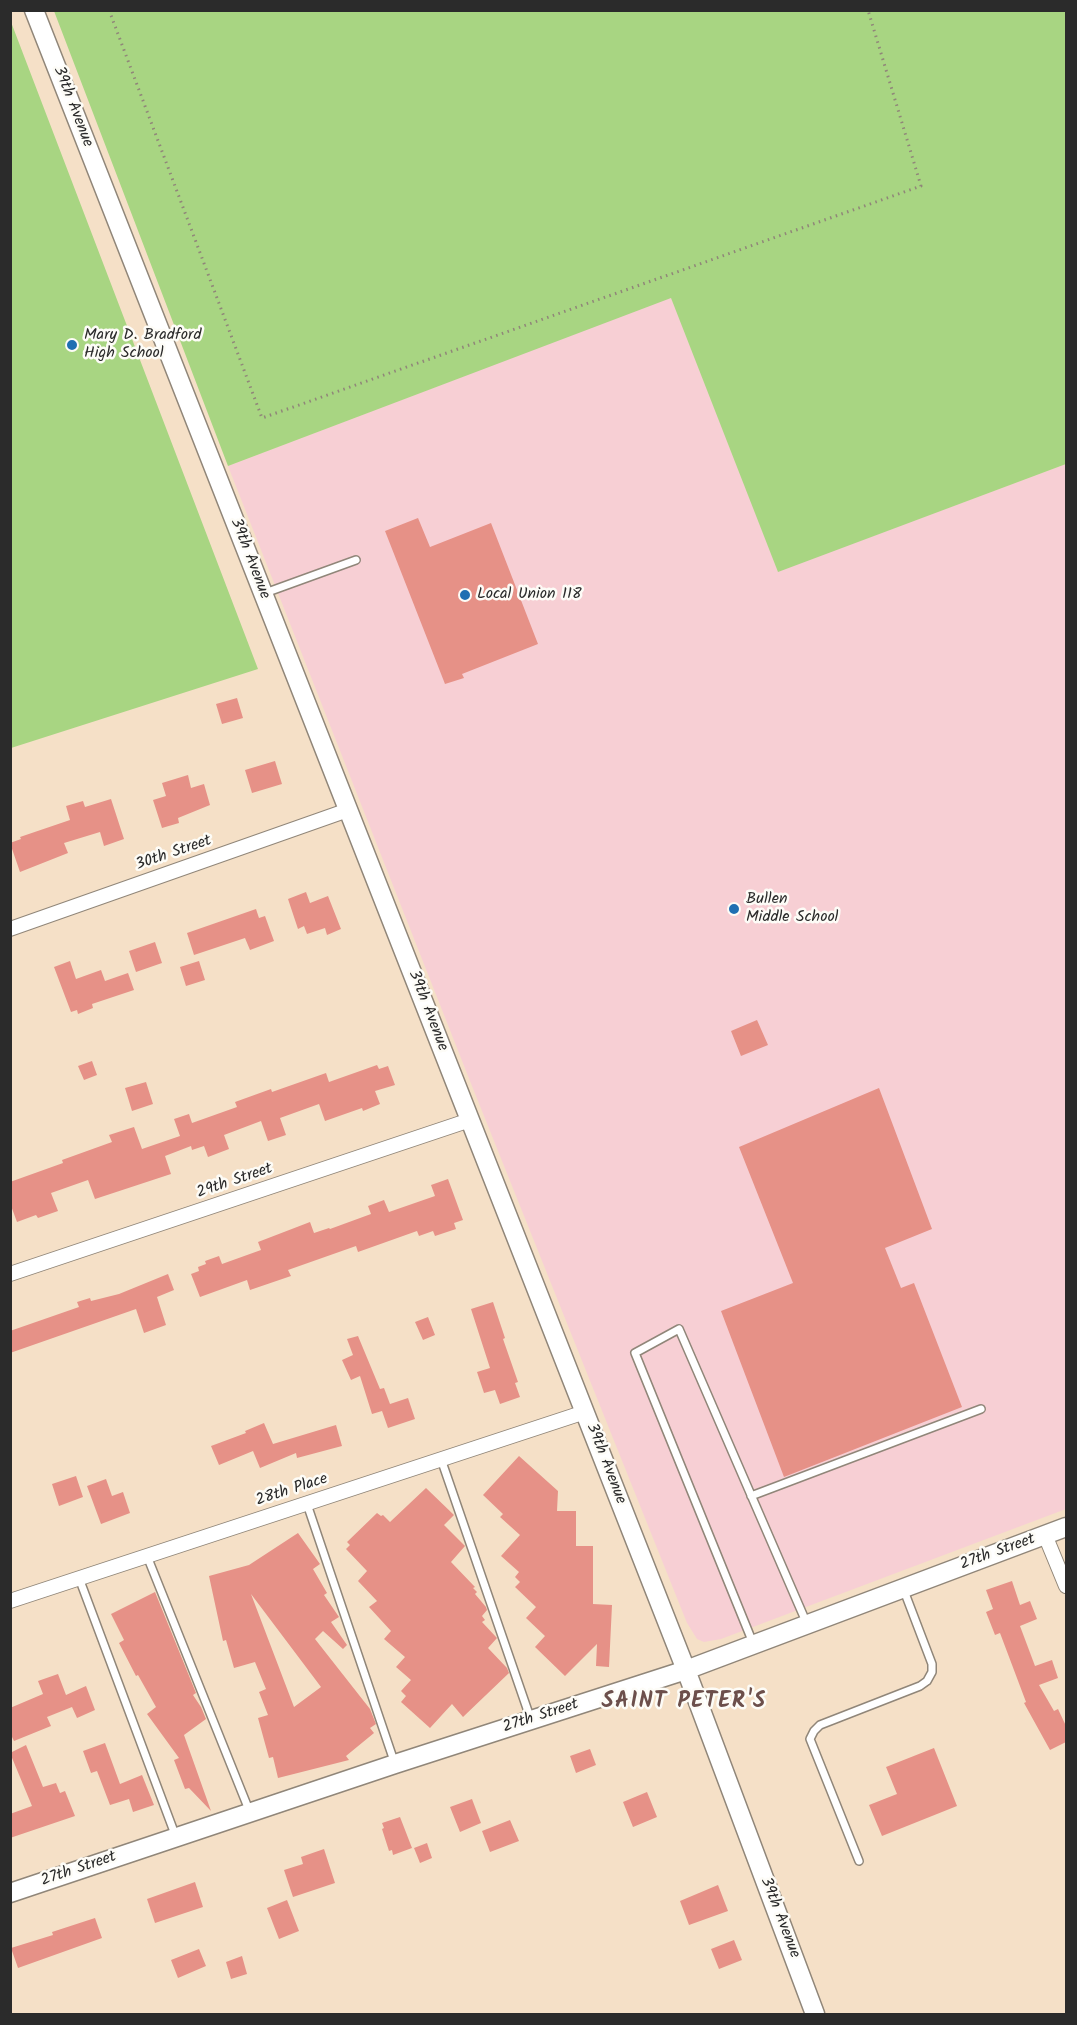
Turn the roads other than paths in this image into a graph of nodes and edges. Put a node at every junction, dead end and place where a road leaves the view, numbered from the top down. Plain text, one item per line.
1 (34, 10) edge
2 (356, 560) dead end
3 (263, 594) junction
4 (348, 810) junction
5 (10, 929) edge
6 (470, 1120) junction
7 (10, 1274) edge
8 (981, 1409) dead end
9 (585, 1412) junction
10 (441, 1459) junction
11 (751, 1496) junction
12 (307, 1504) junction
13 (1066, 1527) edge
14 (1045, 1535) junction
15 (147, 1556) junction
16 (79, 1578) junction
17 (1066, 1586) edge
18 (903, 1588) junction
19 (10, 1601) edge
20 (807, 1624) junction
21 (753, 1644) junction
22 (686, 1670) junction
23 (531, 1720) junction
24 (395, 1764) junction
25 (250, 1813) junction
26 (176, 1837) junction
27 (859, 1861) dead end
28 (10, 1893) edge
29 (815, 2014) edge

1 - 3 street, 39th Avenue
2 - 3 lane
3 - 4 street, 39th Avenue
4 - 5 street, 30th Street
4 - 6 street, 39th Avenue
6 - 7 street, 29th Street
6 - 9 street, 39th Avenue
8 - 11 lane
9 - 10 street, 28th Place
9 - 22 street, 39th Avenue
10 - 12 street, 28th Place
10 - 23 lane
11 - 20 lane
11 - 21 lane
12 - 15 street, 28th Place
12 - 24 lane
13 - 14 street, 27th Street
14 - 17 street
14 - 18 street, 27th Street
15 - 16 street, 28th Place
15 - 25 lane
16 - 19 street, 28th Place
16 - 26 lane
18 - 20 street, 27th Street
18 - 27 lane
20 - 21 street, 27th Street
21 - 22 street, 27th Street
22 - 23 street, 27th Street
22 - 29 street, 39th Avenue
23 - 24 street, 27th Street
24 - 25 street, 27th Street
25 - 26 street, 27th Street
26 - 28 street, 27th Street

